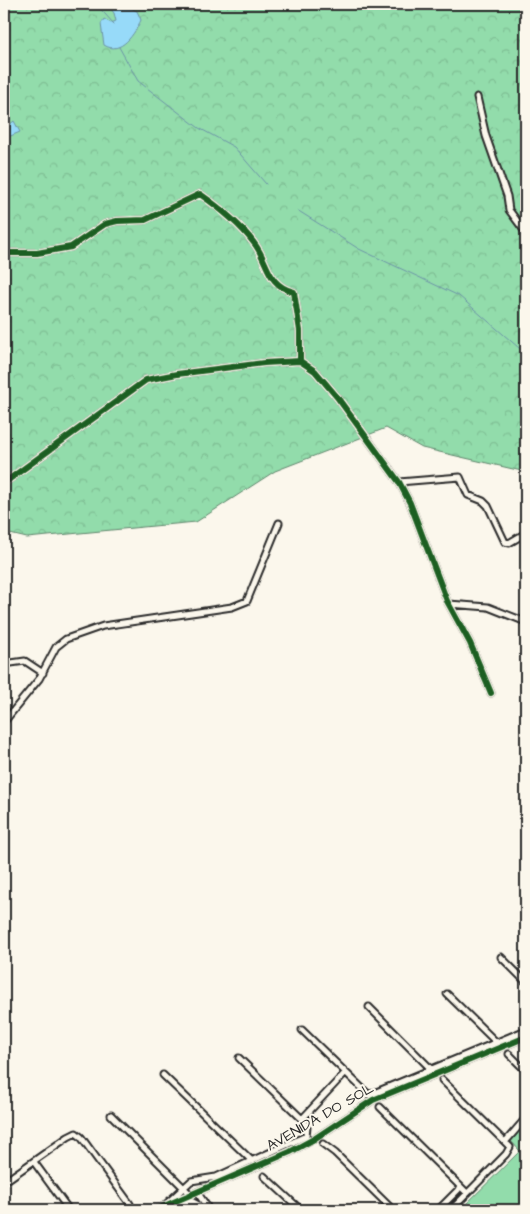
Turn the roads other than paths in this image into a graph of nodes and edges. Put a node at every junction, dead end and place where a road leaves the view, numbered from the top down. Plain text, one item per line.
1 (477, 97) dead end
2 (526, 233) edge
3 (4, 254) edge
4 (300, 361) junction
5 (399, 482) junction
6 (4, 483) edge
7 (278, 523) dead end
8 (526, 532) edge
9 (449, 604) junction
10 (526, 622) edge
11 (4, 664) edge
12 (42, 673) junction
13 (491, 693) dead end
14 (4, 722) edge
15 (501, 957) dead end
16 (526, 982) edge
17 (447, 994) dead end
18 (369, 1006) dead end
19 (302, 1030) dead end
20 (526, 1030) edge
21 (526, 1037) edge
22 (496, 1041) junction
23 (508, 1054) dead end
24 (239, 1058) dead end
25 (431, 1069) junction
26 (526, 1071) edge
27 (345, 1073) junction
28 (163, 1075) dead end
29 (442, 1080) dead end
30 (380, 1107) dead end
31 (111, 1115) dead end
32 (526, 1118) edge
33 (302, 1119) junction
34 (506, 1141) junction
35 (323, 1144) dead end
36 (34, 1162) junction
37 (252, 1162) junction
38 (264, 1176) dead end
39 (4, 1182) edge
40 (184, 1186) junction
41 (458, 1190) dead end
42 (467, 1193) junction
43 (193, 1198) junction
44 (130, 1204) dead end
45 (163, 1207) junction
46 (69, 1210) edge
47 (155, 1210) edge
48 (207, 1210) edge
49 (301, 1210) edge
50 (393, 1210) edge
51 (438, 1210) edge
52 (451, 1210) edge

1 - 2 street
3 - 4 street
4 - 5 street
4 - 6 street
5 - 8 street
5 - 9 street
7 - 12 street
9 - 10 street
9 - 13 street
11 - 12 street
12 - 14 street
15 - 16 street
17 - 22 street
18 - 25 street
19 - 27 street
20 - 22 street
21 - 43 street, AVENIDA DO SOL
22 - 25 street
23 - 26 street
24 - 33 street
25 - 27 street
27 - 33 street
28 - 37 street
29 - 34 street
30 - 42 street
31 - 40 street
32 - 34 street
33 - 37 street
34 - 42 street
35 - 50 street
36 - 39 street
36 - 44 street
36 - 46 street
37 - 40 street
38 - 49 street
40 - 43 street
40 - 45 street
41 - 51 street
42 - 52 street
43 - 45 street
43 - 45 street
43 - 48 street
43 - 48 street
45 - 47 street

